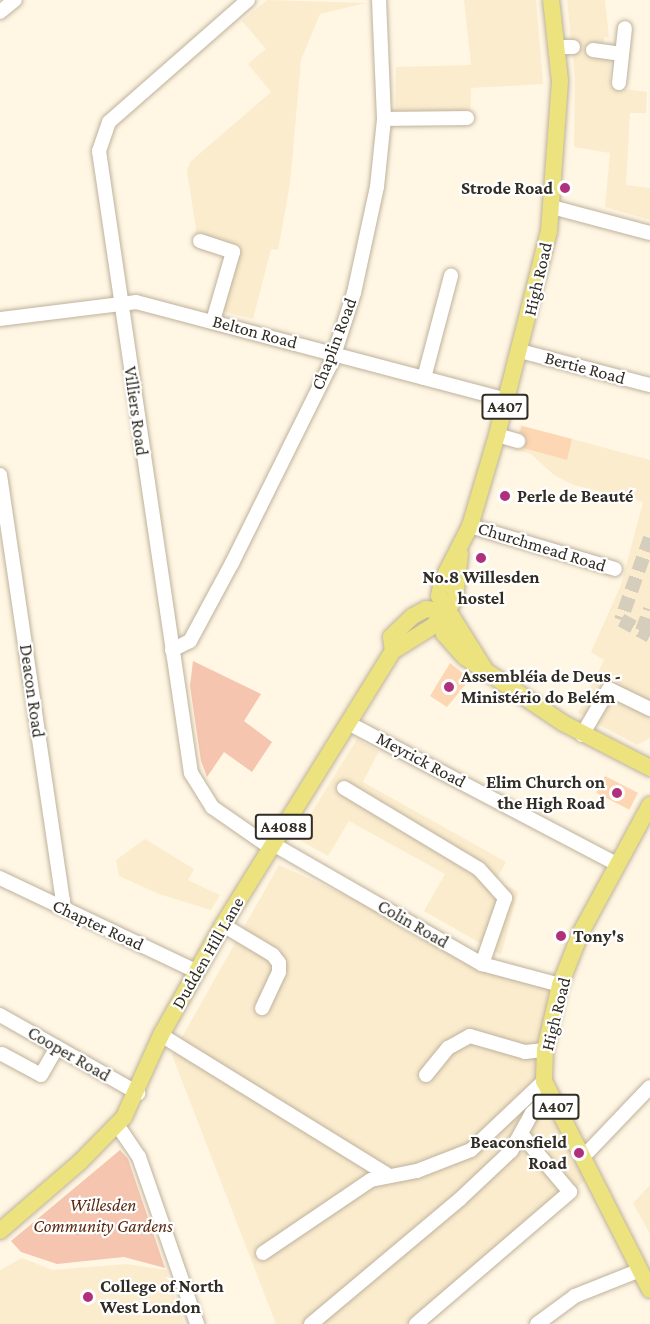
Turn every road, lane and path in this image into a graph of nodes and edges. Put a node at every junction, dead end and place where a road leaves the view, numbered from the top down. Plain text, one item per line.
1 (15, 0) edge
2 (248, 0) edge
3 (379, 0) edge
4 (551, 0) edge
5 (0, 12) edge
6 (625, 28) dead end
7 (593, 50) dead end
8 (622, 54) junction
9 (619, 83) dead end
10 (467, 118) dead end
11 (384, 119) junction
12 (552, 207) junction
13 (650, 233) edge
14 (200, 241) dead end
15 (451, 276) dead end
16 (120, 301) junction
17 (0, 319) edge
18 (213, 321) junction
19 (520, 351) junction
20 (334, 354) junction
21 (424, 378) junction
22 (650, 385) edge
23 (507, 400) junction
24 (497, 435) junction
25 (518, 441) dead end
26 (0, 475) edge
27 (470, 526) junction
28 (615, 569) dead end
29 (446, 612) junction
30 (172, 650) junction
31 (650, 709) edge
32 (350, 724) junction
33 (582, 735) junction
34 (650, 768) edge
35 (344, 788) dead end
36 (650, 805) edge
37 (272, 846) junction
38 (618, 865) junction
39 (0, 878) edge
40 (59, 907) junction
41 (223, 925) junction
42 (482, 964) junction
43 (196, 971) junction
44 (560, 986) junction
45 (262, 1008) dead end
46 (0, 1015) edge
47 (161, 1035) junction
48 (57, 1047) junction
49 (544, 1050) junction
50 (2, 1054) dead end
51 (426, 1075) dead end
52 (544, 1081) junction
53 (650, 1087) edge
54 (138, 1093) junction
55 (550, 1097) junction
56 (118, 1126) junction
57 (522, 1135) junction
58 (584, 1156) junction
59 (389, 1176) junction
60 (0, 1231) edge
61 (263, 1253) dead end
62 (640, 1270) junction
63 (649, 1286) edge
64 (196, 1324) edge
65 (311, 1324) edge
66 (416, 1324) edge
67 (537, 1324) edge

1 - 5 street
2 - 16 street, Villiers Road
3 - 11 street, Chaplin Road
4 - 12 main road, High Road / A407
6 - 8 street
7 - 8 street
8 - 9 street
10 - 11 street
11 - 20 street, Chaplin Road
12 - 13 street
12 - 19 main road, High Road / A407
14 - 18 street
15 - 21 street
16 - 17 street, Belton Road
16 - 18 street, Belton Road
16 - 30 street, Villiers Road
18 - 20 street, Belton Road
19 - 22 street, Bertie Road
19 - 23 main road, High Road / A407
20 - 21 street, Belton Road
20 - 30 street, Chaplin Road
21 - 23 street, Belton Road
23 - 24 main road, High Road / A407
24 - 25 street
24 - 27 main road, High Road / A407
26 - 40 street, Deacon Road
27 - 28 street, Churchmead Road
27 - 29 main road, High Road / A407
29 - 32 main road, Dudden Hill Lane / A4088
29 - 33 main road, High Road / A407
30 - 37 street, Villiers Road
31 - 33 street
32 - 37 main road, Dudden Hill Lane / A4088
32 - 38 street, Meyrick Road
33 - 34 main road, High Road / A407
35 - 42 street
36 - 38 main road, High Road / A407
37 - 41 main road, Dudden Hill Lane / A4088
37 - 42 street, Colin Road
38 - 44 main road, High Road / A407
39 - 40 street, Chapter Road
40 - 43 street, Chapter Road
41 - 43 main road, Dudden Hill Lane / A4088
41 - 45 street
42 - 44 street, Colin Road
43 - 47 main road, Dudden Hill Lane / A4088
44 - 49 main road, High Road / A407
46 - 48 street, Cooper Road
47 - 54 main road, Dudden Hill Lane / A4088
47 - 59 street
48 - 50 street
48 - 54 street, Cooper Road
49 - 51 street
49 - 52 main road, High Road / A407
52 - 55 main road, High Road / A407
52 - 59 street
53 - 58 street
54 - 56 main road, Dudden Hill Lane / A4088
55 - 57 street
55 - 58 main road, High Road / A407
56 - 60 main road, Dudden Hill Lane / A4088
56 - 64 street
57 - 65 street
57 - 66 street
58 - 62 main road, High Road / A407
59 - 61 street
62 - 63 main road, High Road / A407
62 - 67 street

